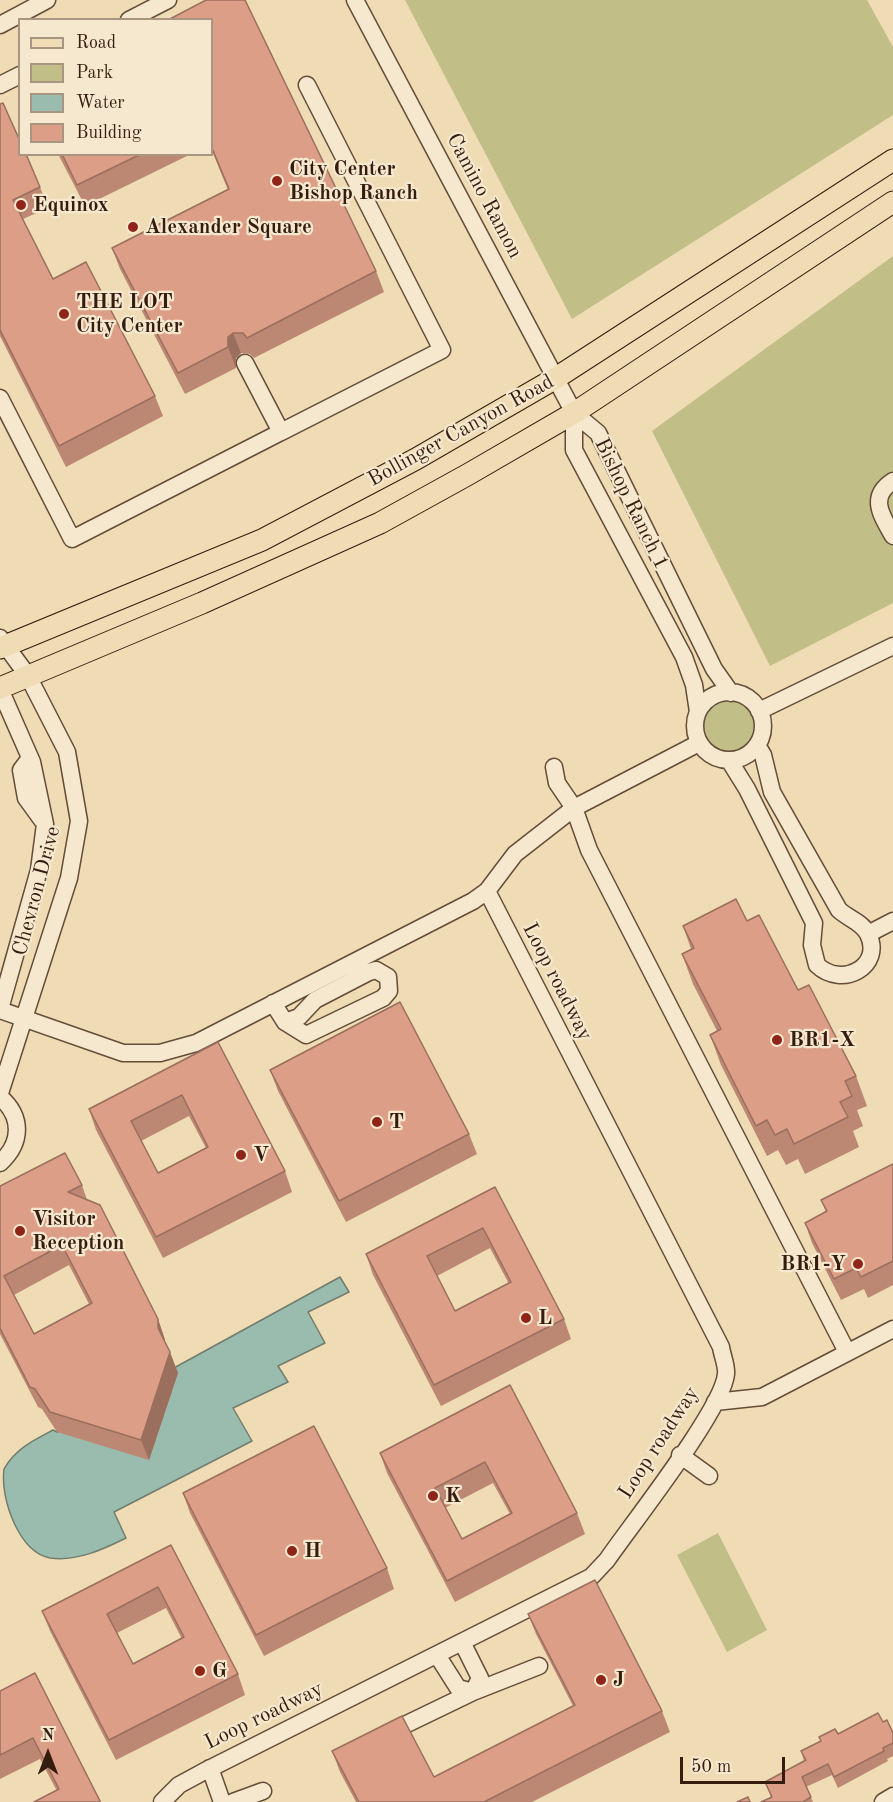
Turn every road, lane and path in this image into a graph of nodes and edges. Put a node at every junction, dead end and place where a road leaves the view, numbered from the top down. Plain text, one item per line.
1 (47, 0) edge
2 (168, 0) edge
3 (355, 0) edge
4 (133, 18) edge
5 (0, 25) edge
6 (18, 76) edge
7 (0, 85) edge
8 (307, 85) dead end
9 (893, 160) edge
10 (893, 202) edge
11 (245, 363) dead end
12 (555, 378) junction
13 (0, 398) edge
14 (574, 413) junction
15 (281, 432) junction
16 (893, 482) edge
17 (893, 537) edge
18 (2, 644) edge
19 (893, 646) edge
20 (28, 676) junction
21 (0, 688) edge
22 (731, 693) junction
23 (759, 711) junction
24 (698, 712) junction
25 (0, 723) edge
26 (22, 736) junction
27 (699, 743) junction
28 (757, 745) junction
29 (729, 760) junction
30 (554, 767) dead end
31 (574, 808) junction
32 (487, 891) junction
33 (893, 921) edge
34 (868, 934) junction
35 (273, 1003) junction
36 (0, 1010) edge
37 (26, 1018) junction
38 (285, 1022) junction
39 (0, 1095) edge
40 (0, 1163) edge
41 (893, 1329) edge
42 (847, 1352) junction
43 (715, 1402) junction
44 (680, 1455) junction
45 (709, 1476) dead end
46 (462, 1642) junction
47 (437, 1655) junction
48 (538, 1666) dead end
49 (473, 1692) junction
50 (369, 1741) edge
51 (210, 1768) junction
52 (263, 1791) dead end
53 (893, 1796) edge
54 (162, 1802) edge
55 (222, 1802) edge
56 (233, 1802) edge
57 (883, 1802) edge

1 - 5 street
2 - 4 street
3 - 12 street, Camino Ramon
6 - 7 street
8 - 15 street
9 - 12 main road, Bollinger Canyon Road
10 - 14 main road, Bollinger Canyon Road
11 - 15 street
12 - 14 street, Camino Ramon
12 - 18 main road, Bollinger Canyon Road
13 - 15 street
14 - 20 main road, Bollinger Canyon Road
14 - 22 street, Bishop Ranch 1
14 - 24 street, Bishop Ranch 1
16 - 17 street
18 - 20 street, Chevron Drive
19 - 23 street
20 - 21 main road, Bollinger Canyon Road
20 - 37 street, Chevron Drive
21 - 26 street
22 - 23 street
22 - 24 street
23 - 28 street
24 - 27 street
25 - 26 street
26 - 36 street, Chevron Drive
27 - 29 street
27 - 31 street
28 - 29 street
28 - 34 street
29 - 34 street
30 - 31 street
31 - 32 street
31 - 42 street
32 - 35 street
32 - 43 street, Loop roadway
33 - 34 street
35 - 37 street
35 - 38 street
36 - 37 street
37 - 39 street, Chevron Drive
38 - 38 street
39 - 40 street
41 - 42 street
42 - 43 street
43 - 44 street, Loop roadway
44 - 45 street
44 - 46 street, Loop roadway
46 - 47 street, Loop roadway
46 - 49 street
47 - 49 street
47 - 51 street, Loop roadway
48 - 49 street
49 - 50 street
51 - 54 street, Loop roadway
51 - 55 street
52 - 56 street
53 - 57 street

